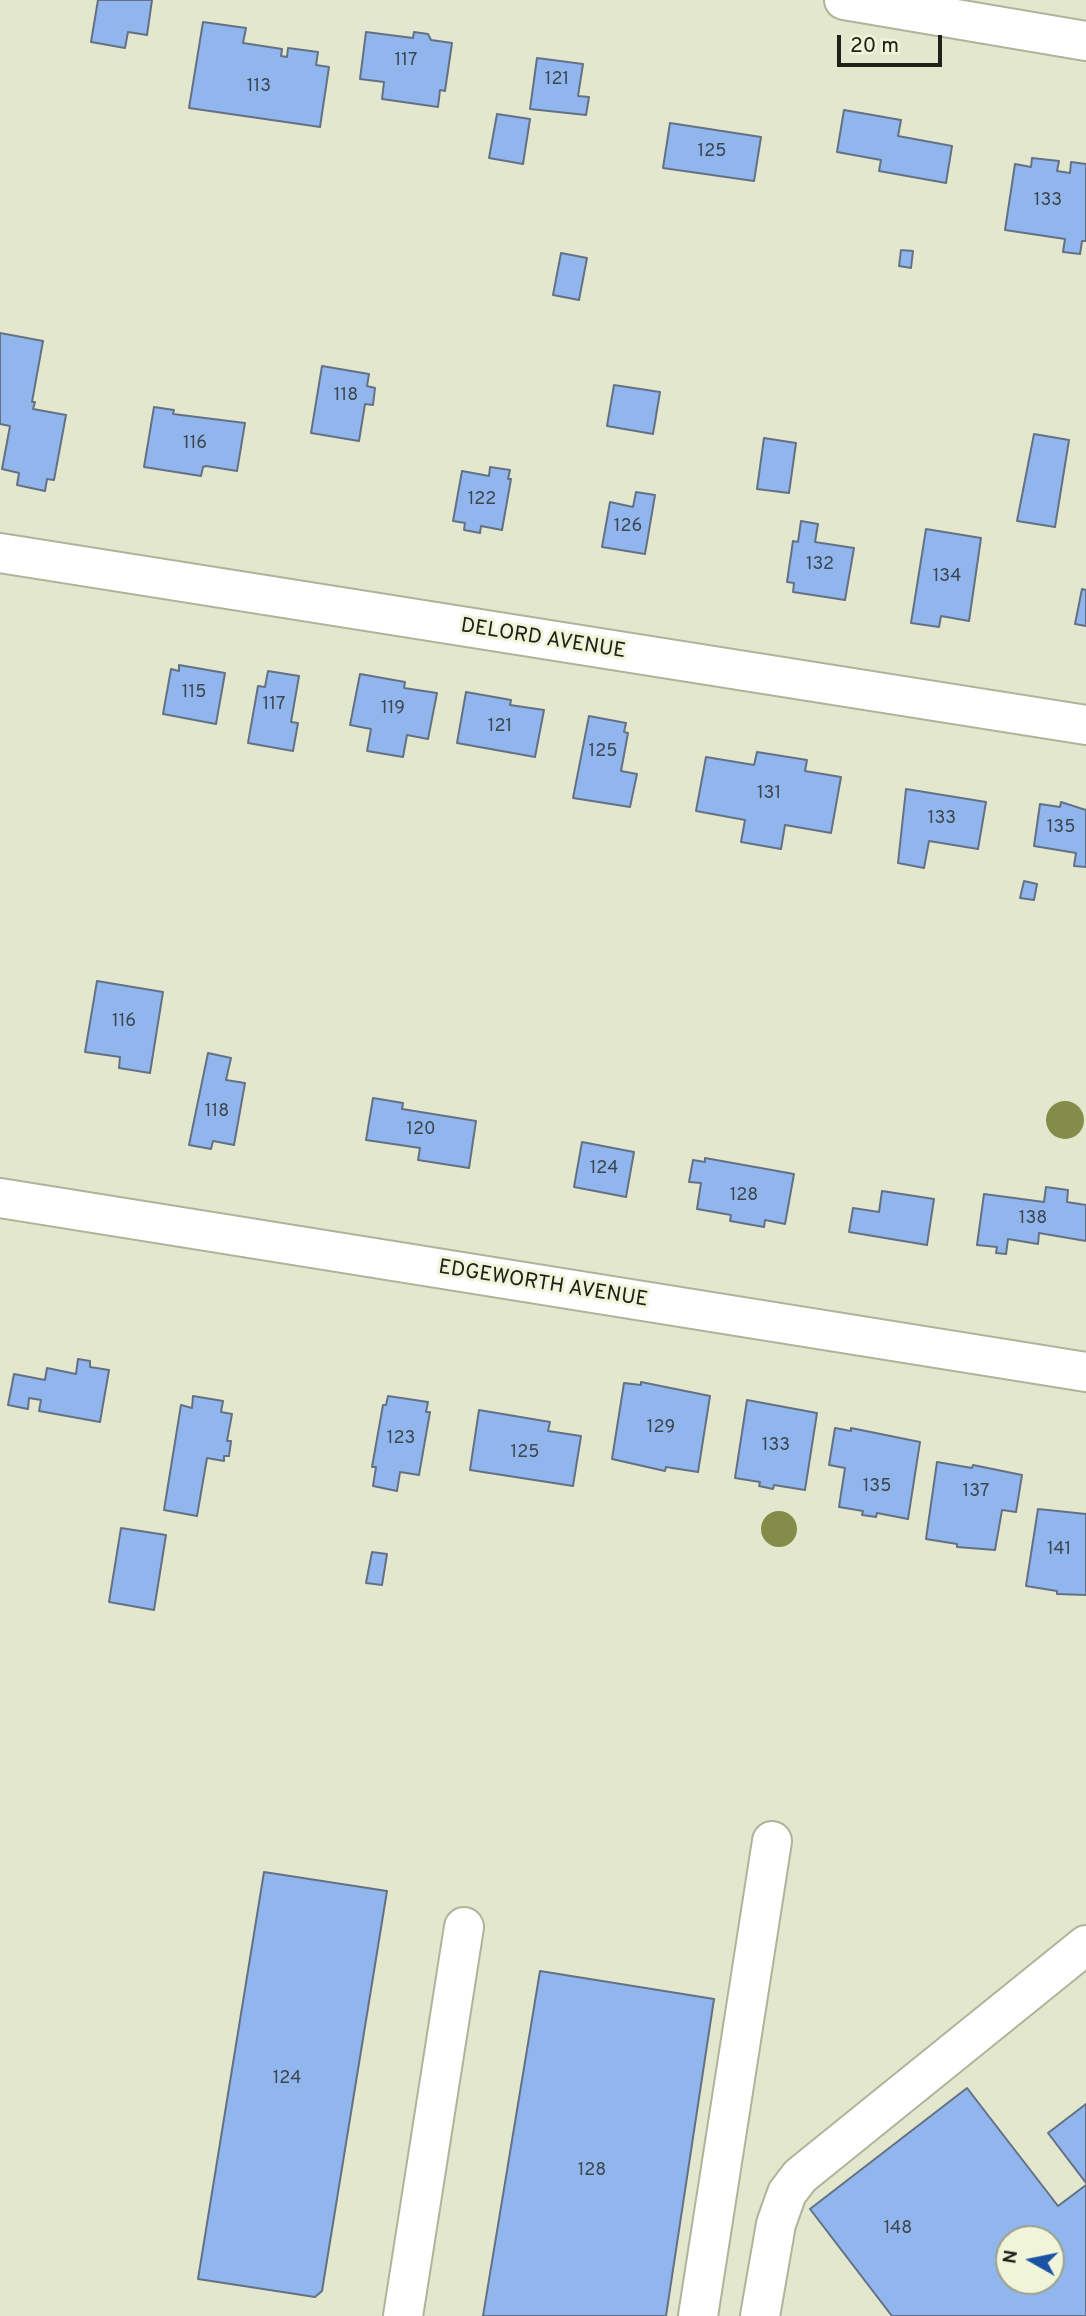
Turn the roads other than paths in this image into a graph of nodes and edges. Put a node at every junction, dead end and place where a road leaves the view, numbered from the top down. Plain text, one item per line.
1 (844, 0) edge
2 (1086, 41) edge
3 (0, 553) edge
4 (1086, 725) edge
5 (0, 1198) edge
6 (1086, 1372) edge
7 (772, 1840) dead end
8 (464, 1927) dead end
9 (1086, 1945) edge
10 (403, 2316) edge
11 (698, 2316) edge
12 (760, 2316) edge

1 - 2 street
3 - 4 street, DELORD AVENUE
5 - 6 street, EDGEWORTH AVENUE
7 - 11 street
8 - 10 street
9 - 12 street

